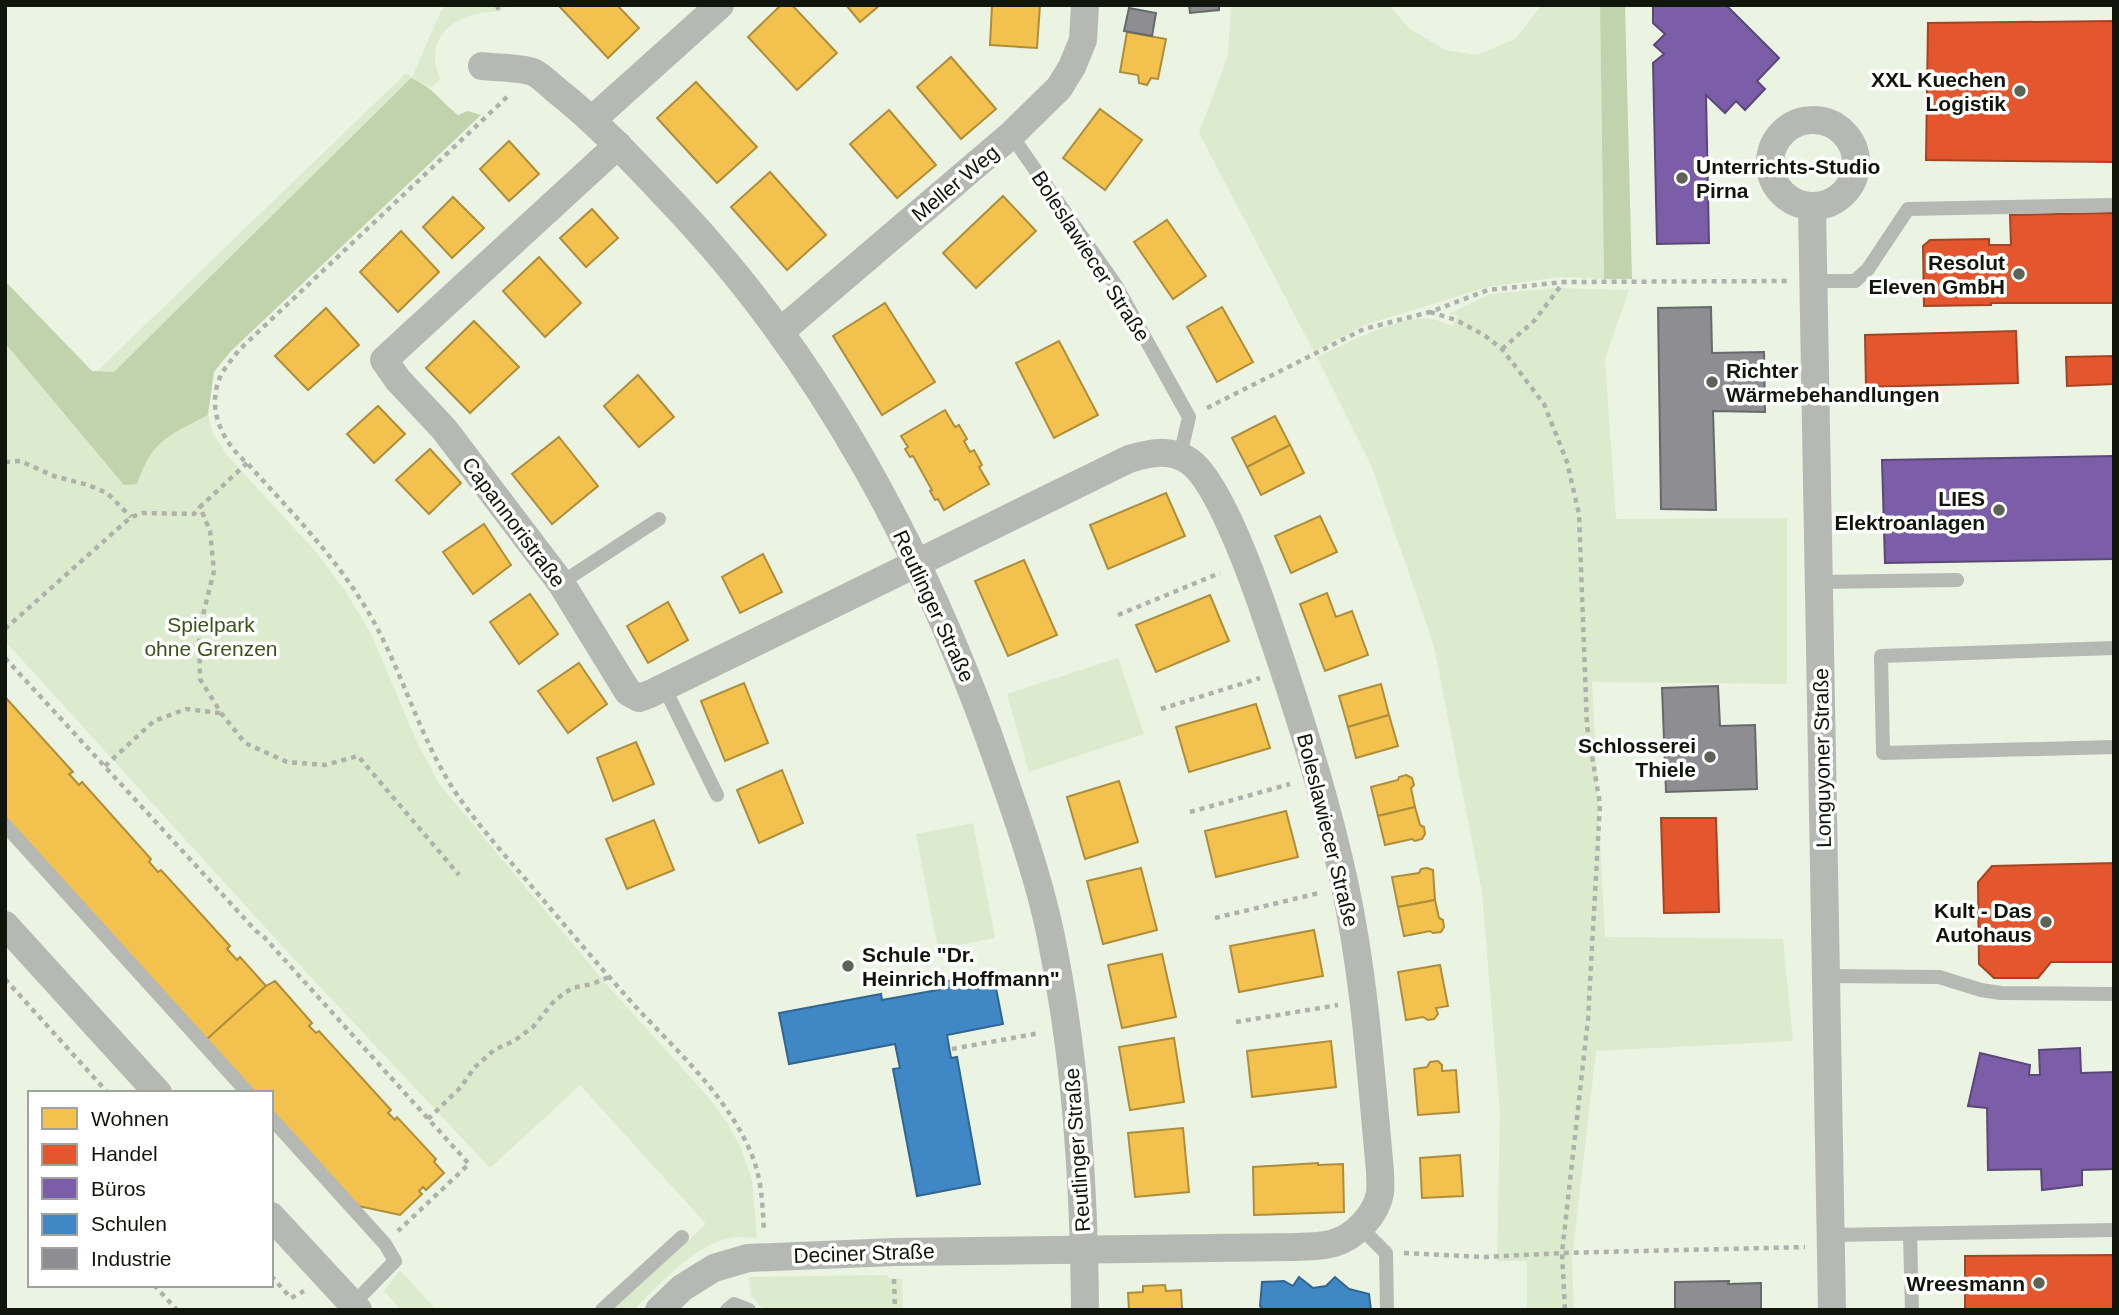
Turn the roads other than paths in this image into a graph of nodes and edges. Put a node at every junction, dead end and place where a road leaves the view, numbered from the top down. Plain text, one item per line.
1 (720, 5) edge
2 (1085, 5) edge
3 (482, 66) dead end
4 (593, 119) junction
5 (1011, 135) junction
6 (618, 145) junction
7 (2114, 205) edge
8 (1812, 206) dead end
9 (1814, 281) junction
10 (781, 331) junction
11 (1180, 456) junction
12 (660, 519) dead end
13 (917, 564) junction
14 (1957, 580) dead end
15 (1819, 582) junction
16 (561, 583) junction
17 (2114, 648) edge
18 (664, 687) junction
19 (2114, 747) edge
20 (717, 795) dead end
21 (5, 825) edge
22 (5, 925) edge
23 (1826, 976) junction
24 (2114, 994) edge
25 (156, 1091) edge
26 (246, 1091) edge
27 (273, 1120) edge
28 (273, 1218) edge
29 (1360, 1227) junction
30 (2114, 1230) edge
31 (1910, 1234) junction
32 (682, 1237) dead end
33 (1831, 1241) junction
34 (1084, 1250) junction
35 (355, 1307) edge
36 (602, 1310) edge
37 (659, 1310) edge
38 (727, 1310) edge
39 (749, 1310) edge
40 (1085, 1310) edge
41 (1387, 1310) edge
42 (1832, 1310) edge
43 (1912, 1310) edge

1 - 4 street
2 - 5 street, Meller Weg
3 - 4 street, Reutlinger Straße
4 - 6 street, Reutlinger Straße
5 - 10 street, Meller Weg
5 - 11 lane, Boleslawiecer Straße
6 - 10 street, Reutlinger Straße
6 - 16 street, Capannoristraße
7 - 9 lane
8 - 9 street, Longuyoner Straße
9 - 15 street, Longuyoner Straße
10 - 13 street, Reutlinger Straße
11 - 13 street
11 - 29 street, Boleslawiecer Straße
12 - 16 lane
13 - 18 street, Capannoristraße
13 - 34 street, Reutlinger Straße
14 - 15 lane
15 - 23 street, Longuyoner Straße
16 - 18 street, Capannoristraße
17 - 19 lane
18 - 20 lane
21 - 26 lane
22 - 25 street
23 - 24 lane
23 - 33 street, Longuyoner Straße
27 - 35 lane
28 - 35 street
29 - 34 street, Boleslawiecer Straße
29 - 41 lane
30 - 31 lane
31 - 33 lane
31 - 43 lane
32 - 36 lane
33 - 42 street, Longuyoner Straße
34 - 37 street, Deciner Straße
34 - 40 street, Reutlinger Straße
38 - 39 lane

